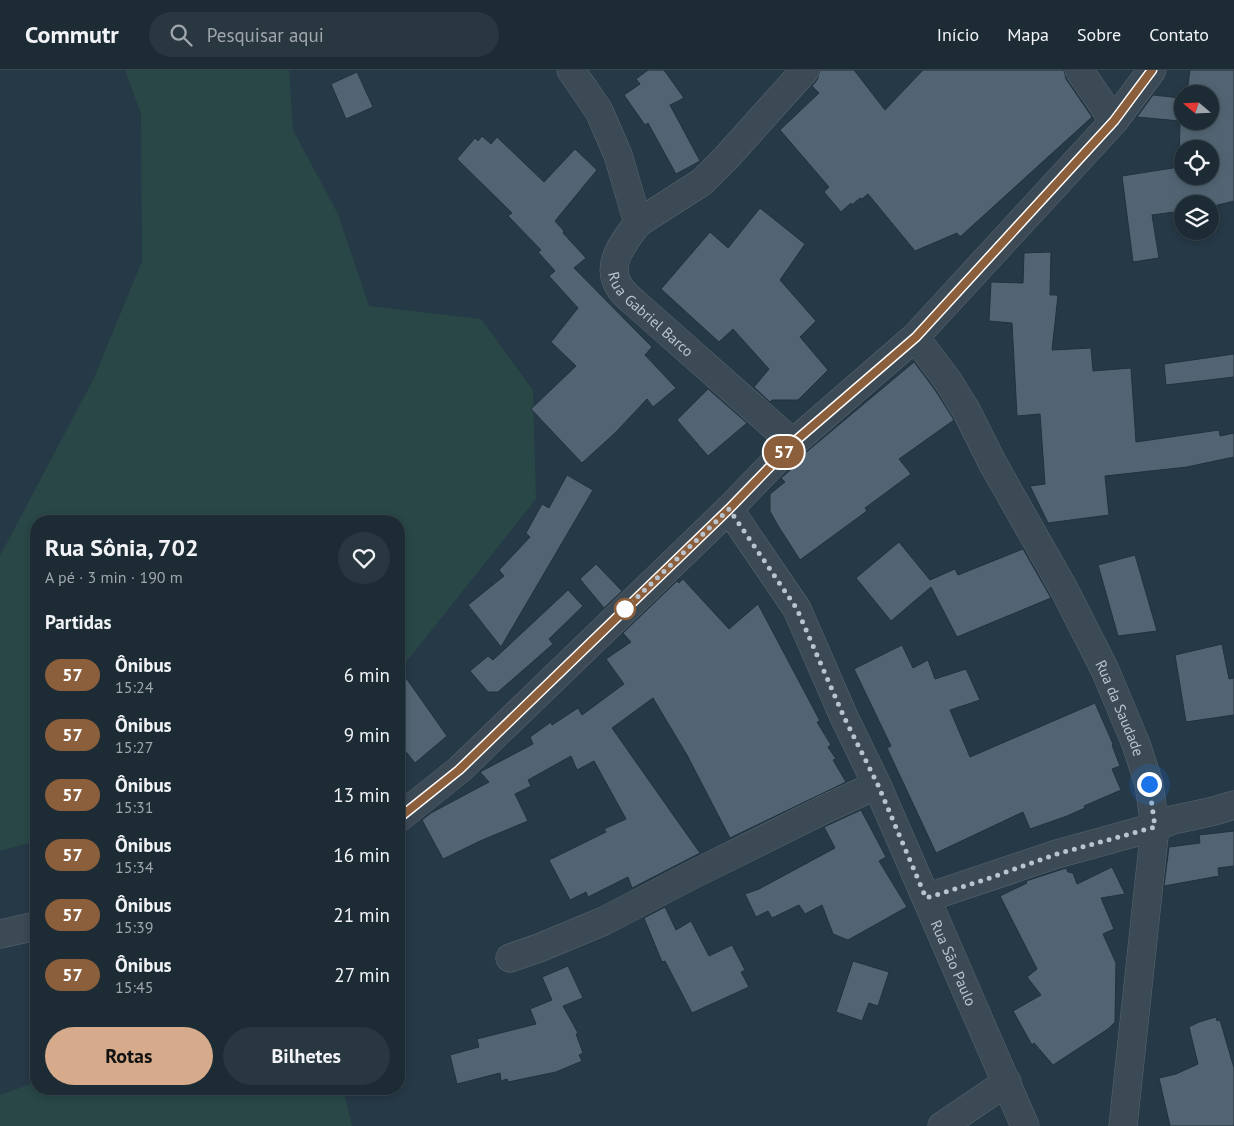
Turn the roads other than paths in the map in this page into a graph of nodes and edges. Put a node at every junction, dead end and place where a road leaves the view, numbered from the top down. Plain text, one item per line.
1 (571, 70) edge
2 (805, 70) edge
3 (1079, 70) edge
4 (1152, 70) edge
5 (1114, 121) junction
6 (638, 224) junction
7 (916, 337) junction
8 (793, 443) junction
9 (729, 509) junction
10 (878, 785) junction
11 (1234, 805) edge
12 (405, 813) edge
13 (1155, 827) junction
14 (926, 898) junction
15 (30, 927) edge
16 (0, 934) edge
17 (510, 958) dead end
18 (1008, 1082) junction
19 (942, 1126) edge
20 (1026, 1126) edge
21 (1123, 1126) edge

1 - 6 street
2 - 6 street
3 - 5 street
4 - 5 street
5 - 7 street
6 - 8 street, Rua Gabriel Barco
7 - 8 street
7 - 13 street, Rua da Saudade
8 - 9 street
9 - 10 street, Rua São Paulo
9 - 12 street
10 - 14 street, Rua São Paulo
10 - 17 street
11 - 13 street
13 - 14 street
13 - 21 street, Rua da Saudade
14 - 18 street, Rua São Paulo
15 - 16 street
18 - 19 street
18 - 20 street, Rua São Paulo

